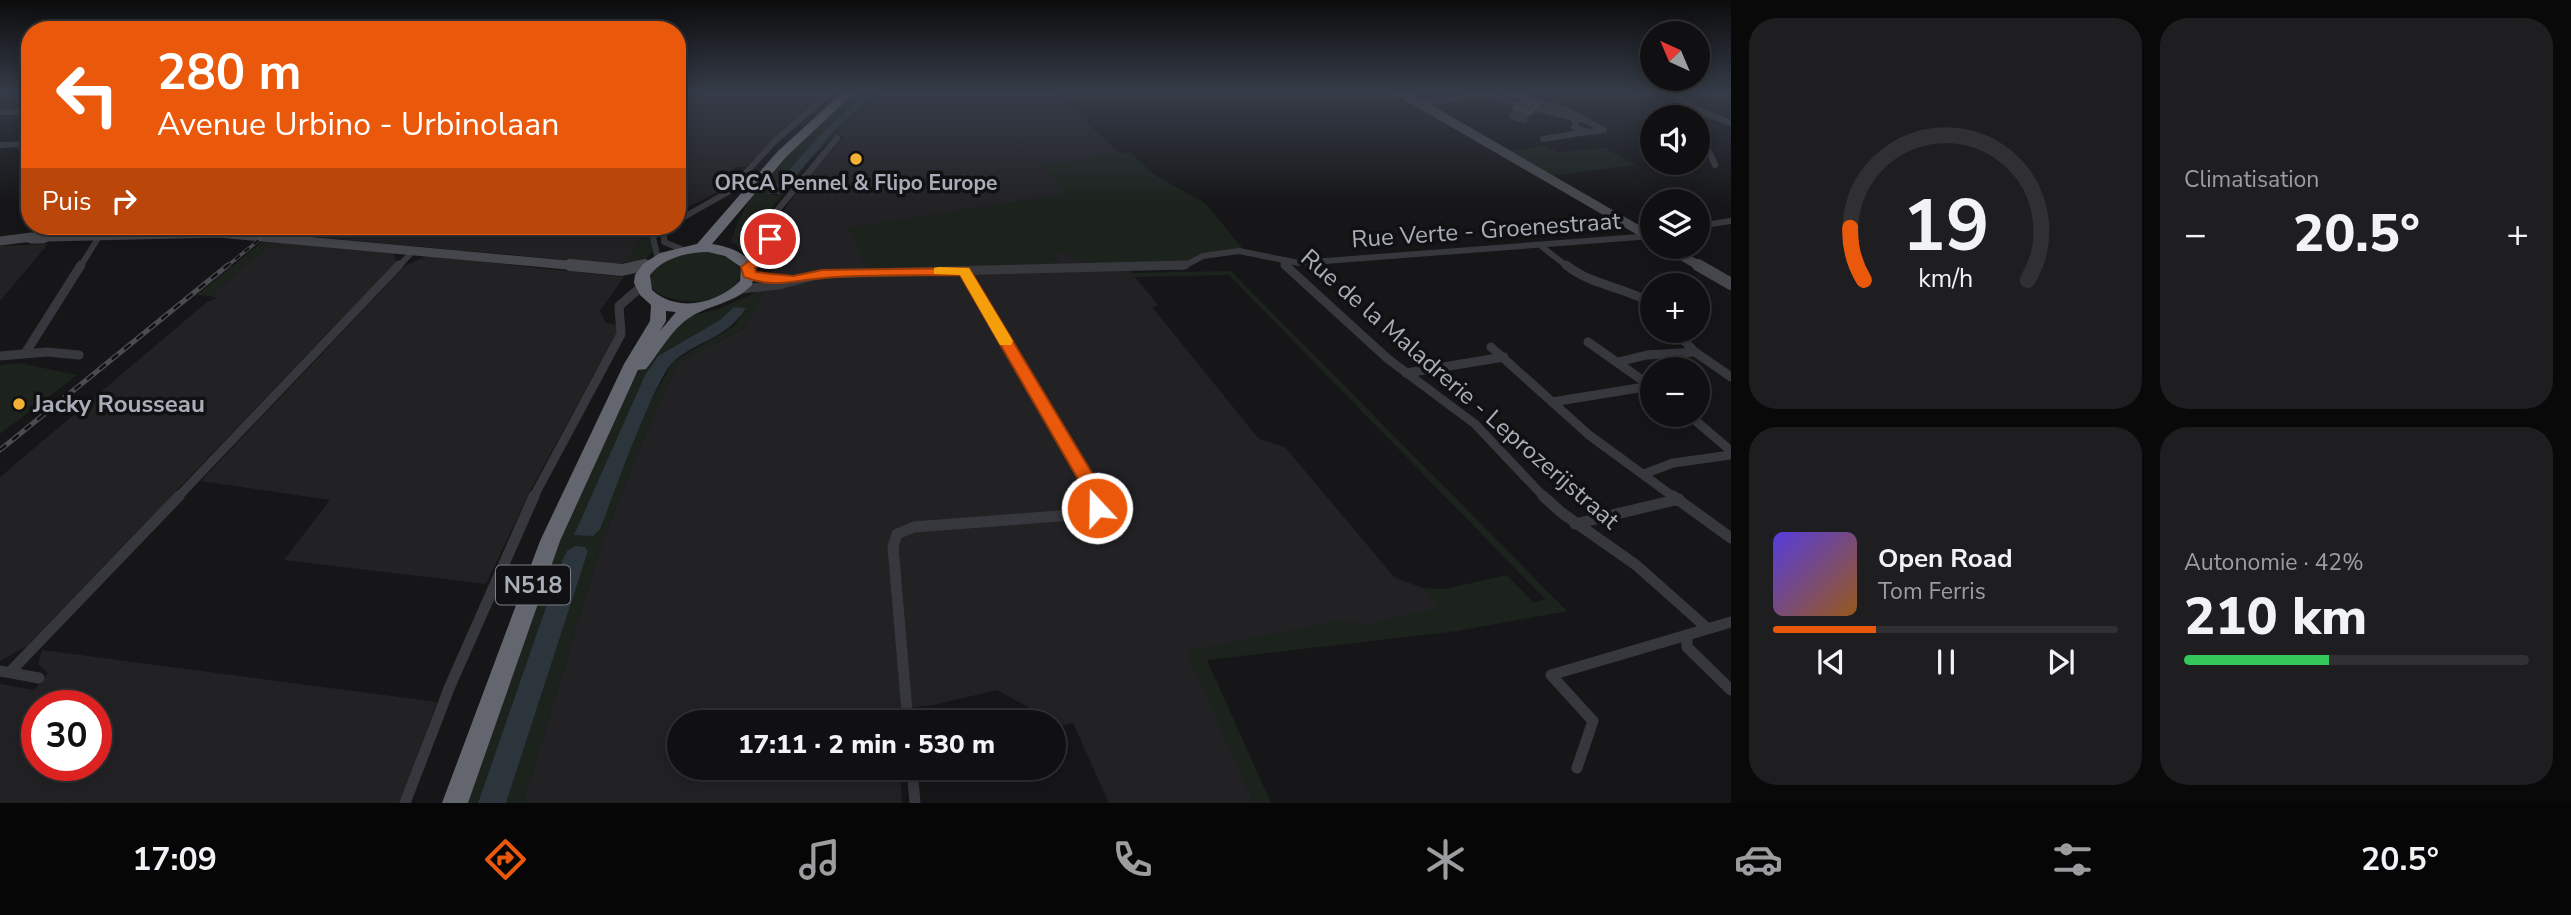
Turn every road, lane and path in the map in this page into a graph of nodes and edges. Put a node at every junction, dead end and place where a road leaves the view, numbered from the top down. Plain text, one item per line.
1 (790, 129) edge
2 (806, 129) edge
3 (1463, 129) edge
4 (1581, 129) edge
5 (1604, 130) joint
6 (1588, 132) junction
7 (1615, 136) dead end
8 (837, 138) dead end
9 (1543, 139) dead end
10 (21, 144) edge
11 (0, 145) edge
12 (1710, 155) edge
13 (1714, 165) dead end
14 (742, 200) junction
15 (686, 216) edge
16 (1731, 221) edge
17 (1710, 224) edge
18 (1640, 231) edge
19 (44, 235) edge
20 (90, 235) edge
21 (140, 235) edge
22 (241, 235) edge
23 (656, 235) edge
24 (664, 235) edge
25 (100, 236) junction
26 (1640, 238) edge
27 (0, 241) edge
28 (1541, 246) junction
29 (701, 248) junction
30 (769, 249) junction
31 (684, 250) junction
32 (413, 251) junction
33 (1688, 259) edge
34 (1283, 261) junction
35 (655, 262) junction
36 (741, 263) junction
37 (622, 270) junction
38 (964, 271) junction
39 (793, 280) junction
40 (1731, 284) edge
41 (742, 289) junction
42 (648, 291) junction
43 (1640, 296) edge
44 (622, 303) junction
45 (697, 307) junction
46 (1588, 342) dead end
47 (1686, 343) edge
48 (1491, 347) dead end
49 (26, 352) junction
50 (1695, 352) junction
51 (79, 355) dead end
52 (0, 356) edge
53 (1504, 357) junction
54 (1618, 362) junction
55 (1406, 373) junction
56 (630, 375) junction
57 (1731, 377) edge
58 (1640, 378) edge
59 (1640, 388) edge
60 (1552, 402) junction
61 (1702, 427) edge
62 (1731, 453) edge
63 (1644, 474) junction
64 (1678, 499) junction
65 (1575, 524) junction
66 (1731, 538) edge
67 (1731, 622) edge
68 (1707, 628) junction
69 (1687, 635) junction
70 (5, 672) edge
71 (39, 678) dead end
72 (1731, 690) edge
73 (907, 710) edge
74 (1577, 768) dead end
75 (913, 780) edge
76 (405, 803) edge
77 (456, 803) edge
78 (915, 803) edge

1 - 15 street
2 - 14 highway
3 - 18 main road
4 - 6 street
5 - 6 street
5 - 7 street
6 - 9 street
8 - 30 street
10 - 11 street
12 - 13 street
14 - 29 highway
14 - 36 highway
16 - 17 street
19 - 27 main road
20 - 25 main road
21 - 25 main road
22 - 32 main road
23 - 35 street
24 - 31 street
25 - 49 street
26 - 28 street, Rue Verte - Groenestraat
28 - 34 street, Rue Verte - Groenestraat
28 - 43 street
29 - 31 highway
29 - 36 highway
30 - 36 street
30 - 36 street
31 - 35 highway
32 - 37 main road
32 - 70 street
33 - 40 main road
34 - 38 street, Rue Verte - Groenestraat
34 - 55 street, Rue de la Maladrerie - Leprozerijstraat
35 - 37 main road
35 - 42 highway, N518
36 - 39 street
36 - 41 highway
37 - 42 main road
38 - 39 street, Rue Verte - Groenestraat
38 - 73 street
39 - 41 street
41 - 45 highway, N518
42 - 44 street
42 - 44 street
42 - 45 highway, N518
42 - 56 highway, N518
44 - 76 street
45 - 56 highway, N518
46 - 54 street
47 - 50 street
48 - 53 street
49 - 51 street
49 - 52 street
50 - 54 street
50 - 57 street
53 - 55 street
53 - 60 street
54 - 58 street
55 - 65 street, Rue de la Maladrerie - Leprozerijstraat
56 - 77 highway, N518
59 - 60 street
60 - 63 street
61 - 62 street
62 - 63 street
63 - 64 street
64 - 65 street
64 - 66 street
65 - 68 street, Rue de la Maladrerie - Leprozerijstraat
67 - 68 street
68 - 69 street
69 - 72 street
69 - 74 street
70 - 71 street
75 - 78 street

